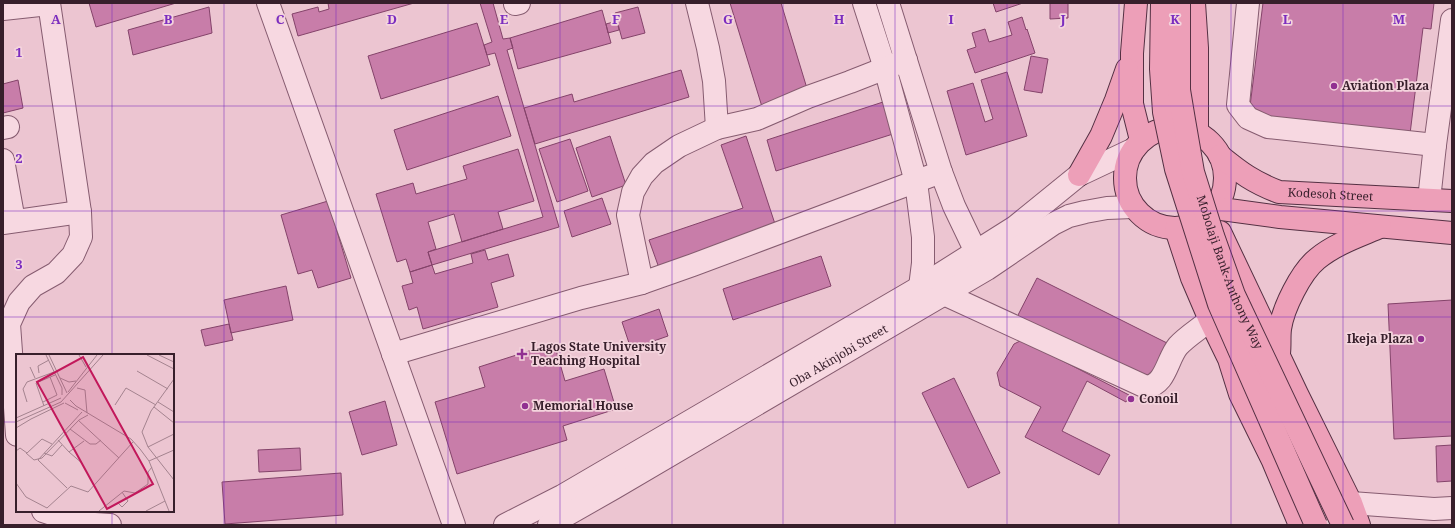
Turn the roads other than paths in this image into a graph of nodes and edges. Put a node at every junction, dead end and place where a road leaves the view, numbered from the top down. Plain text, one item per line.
1 (268, 3) edge
2 (697, 3) edge
3 (864, 3) edge
4 (888, 3) edge
5 (1136, 3) edge
6 (1162, 3) edge
7 (1179, 3) edge
8 (1194, 3) edge
9 (1248, 3) edge
10 (49, 4) edge
11 (3, 9) edge
12 (1452, 20) edge
13 (1132, 53) junction
14 (906, 60) junction
15 (885, 68) junction
16 (717, 128) junction
17 (1197, 132) junction
18 (1137, 144) junction
19 (1435, 145) junction
20 (1220, 156) junction
21 (3, 160) edge
22 (941, 172) junction
23 (1079, 175) junction
24 (916, 182) junction
25 (1429, 200) junction
26 (1452, 201) edge
27 (1133, 207) junction
28 (1213, 211) junction
29 (80, 212) junction
30 (9, 222) edge
31 (1383, 226) junction
32 (1176, 229) junction
33 (1452, 233) edge
34 (976, 252) junction
35 (642, 283) junction
36 (920, 287) junction
37 (944, 294) junction
38 (1210, 320) junction
39 (393, 354) junction
40 (1279, 355) junction
41 (1297, 394) junction
42 (1251, 418) junction
43 (16, 423) edge
44 (1351, 503) junction
45 (1452, 508) edge
46 (46, 512) edge
47 (110, 525) edge
48 (454, 525) edge
49 (505, 525) edge
50 (549, 525) edge
51 (1300, 525) edge
52 (1316, 525) edge
53 (1343, 525) edge
54 (1359, 525) edge

1 - 39 street
2 - 16 street
3 - 15 street
4 - 14 street
5 - 13 main road
6 - 52 main road, Mobolaji Bank-Anthony Way, bridge
7 - 53 main road, Mobolaji Bank-Anthony Way, bridge
8 - 17 main road
9 - 19 street
10 - 11 street
10 - 29 street
12 - 19 street
13 - 18 main road
13 - 23 main road
14 - 15 street
14 - 22 street
15 - 16 street
15 - 24 street
16 - 35 street
17 - 18 main road
17 - 20 main road
18 - 23 street
18 - 27 main road
19 - 25 street
20 - 25 main road, Kodesoh Street
20 - 28 main road
21 - 30 street
22 - 24 street
22 - 34 street
23 - 34 street
24 - 35 street
24 - 36 street
25 - 26 main road, Kodesoh Street
27 - 32 main road
27 - 37 street, Oba Akinjobi Street
28 - 31 main road, Kodesoh Street
28 - 32 main road
28 - 40 main road
29 - 30 street
29 - 43 street
31 - 33 main road, Kodesoh Street
31 - 40 main road
32 - 38 main road
34 - 36 street
35 - 39 street
36 - 49 street
37 - 38 street
37 - 50 street, Oba Akinjobi Street
38 - 42 main road
39 - 48 street
40 - 41 main road
41 - 42 main road
41 - 44 main road
42 - 51 main road
44 - 45 street
44 - 54 main road
46 - 47 street

